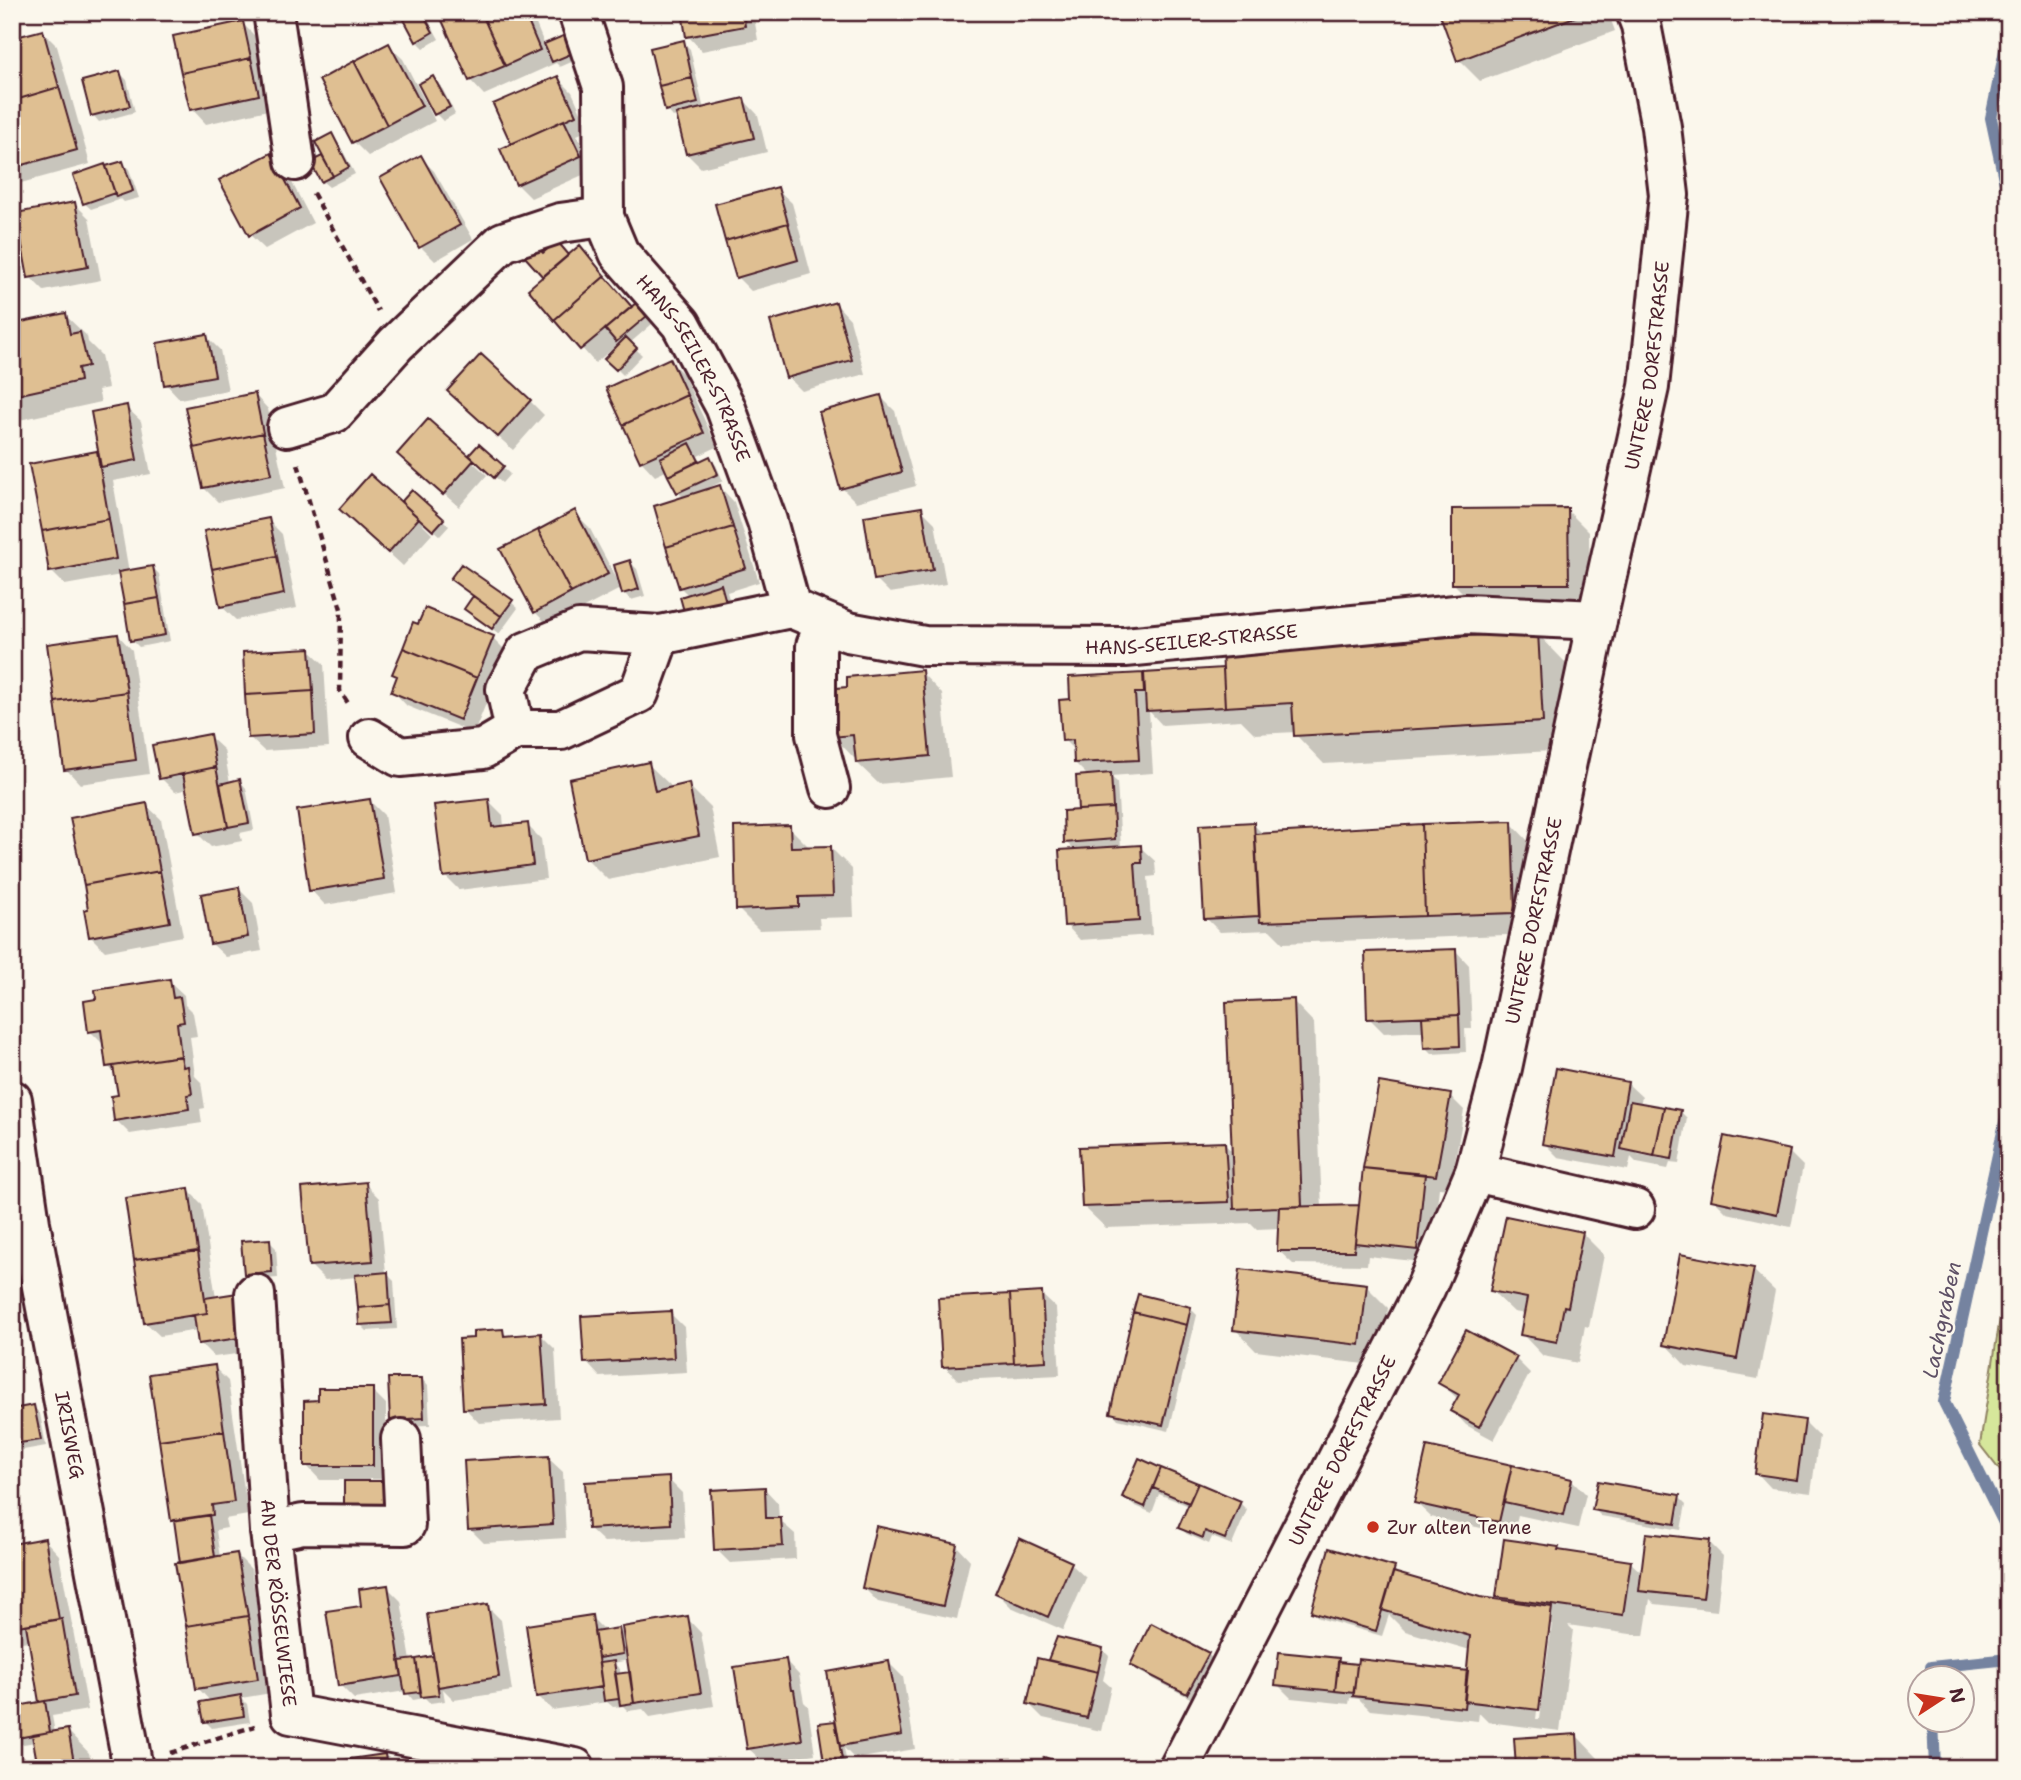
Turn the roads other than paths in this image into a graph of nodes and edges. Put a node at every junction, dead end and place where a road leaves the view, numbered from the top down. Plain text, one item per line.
1 (273, 12) edge
2 (578, 12) edge
3 (1636, 12) edge
4 (295, 161) road end
5 (604, 217) junction
6 (288, 427) road end
7 (790, 608) junction
8 (1597, 621) junction
9 (825, 623) junction
10 (660, 635) junction
11 (515, 730) junction
12 (369, 738) road end
13 (830, 788) dead end
14 (12, 1100) edge
15 (1475, 1172) junction
16 (1635, 1209) dead end
17 (255, 1294) dead end
18 (401, 1439) dead end
19 (270, 1531) junction
20 (133, 1766) edge
21 (571, 1767) edge
22 (1179, 1768) edge

1 - 4 street
2 - 5 street, HANS-SEILER-STRASSE
3 - 8 street, UNTERE DORFSTRASSE
5 - 6 street
5 - 7 street, HANS-SEILER-STRASSE
7 - 9 street, HANS-SEILER-STRASSE
7 - 10 street
8 - 9 street, HANS-SEILER-STRASSE
8 - 15 street, UNTERE DORFSTRASSE
9 - 13 street
10 - 11 street
10 - 11 street
11 - 12 street
14 - 20 street, IRISWEG
15 - 16 street
15 - 22 street, UNTERE DORFSTRASSE
17 - 19 street, AN DER RÖSSELWIESE
18 - 19 street
19 - 21 street, AN DER RÖSSELWIESE

